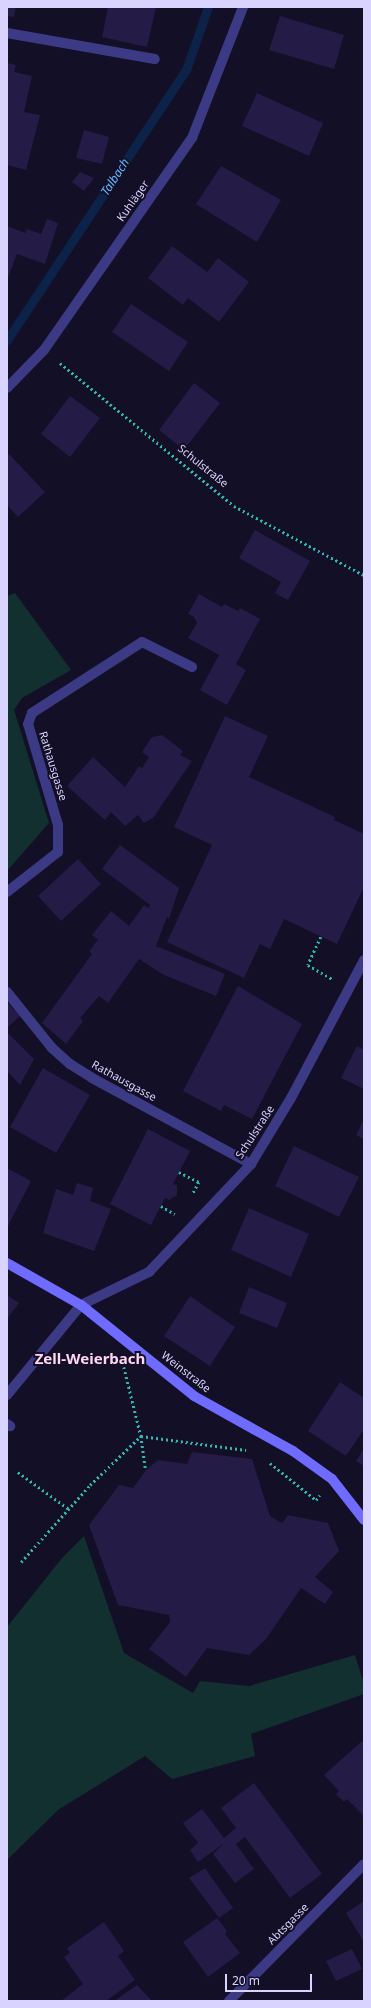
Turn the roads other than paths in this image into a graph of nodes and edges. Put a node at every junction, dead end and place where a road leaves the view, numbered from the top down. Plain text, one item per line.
1 (242, 7) edge
2 (7, 33) edge
3 (155, 59) dead end
4 (7, 388) edge
5 (192, 667) dead end
6 (7, 892) edge
7 (364, 960) edge
8 (7, 992) edge
9 (251, 1164) junction
10 (7, 1263) edge
11 (81, 1305) junction
12 (7, 1395) edge
13 (364, 1520) edge
14 (364, 1864) edge
15 (229, 2001) edge

1 - 4 street, Kuhläger
2 - 3 street
5 - 6 street, Rathausgasse
7 - 9 street, Schulstraße
8 - 9 street, Rathausgasse
9 - 11 street, Schulstraße
10 - 11 street, Weinstraße
11 - 12 street
11 - 13 street, Weinstraße
14 - 15 street, Abtsgasse

